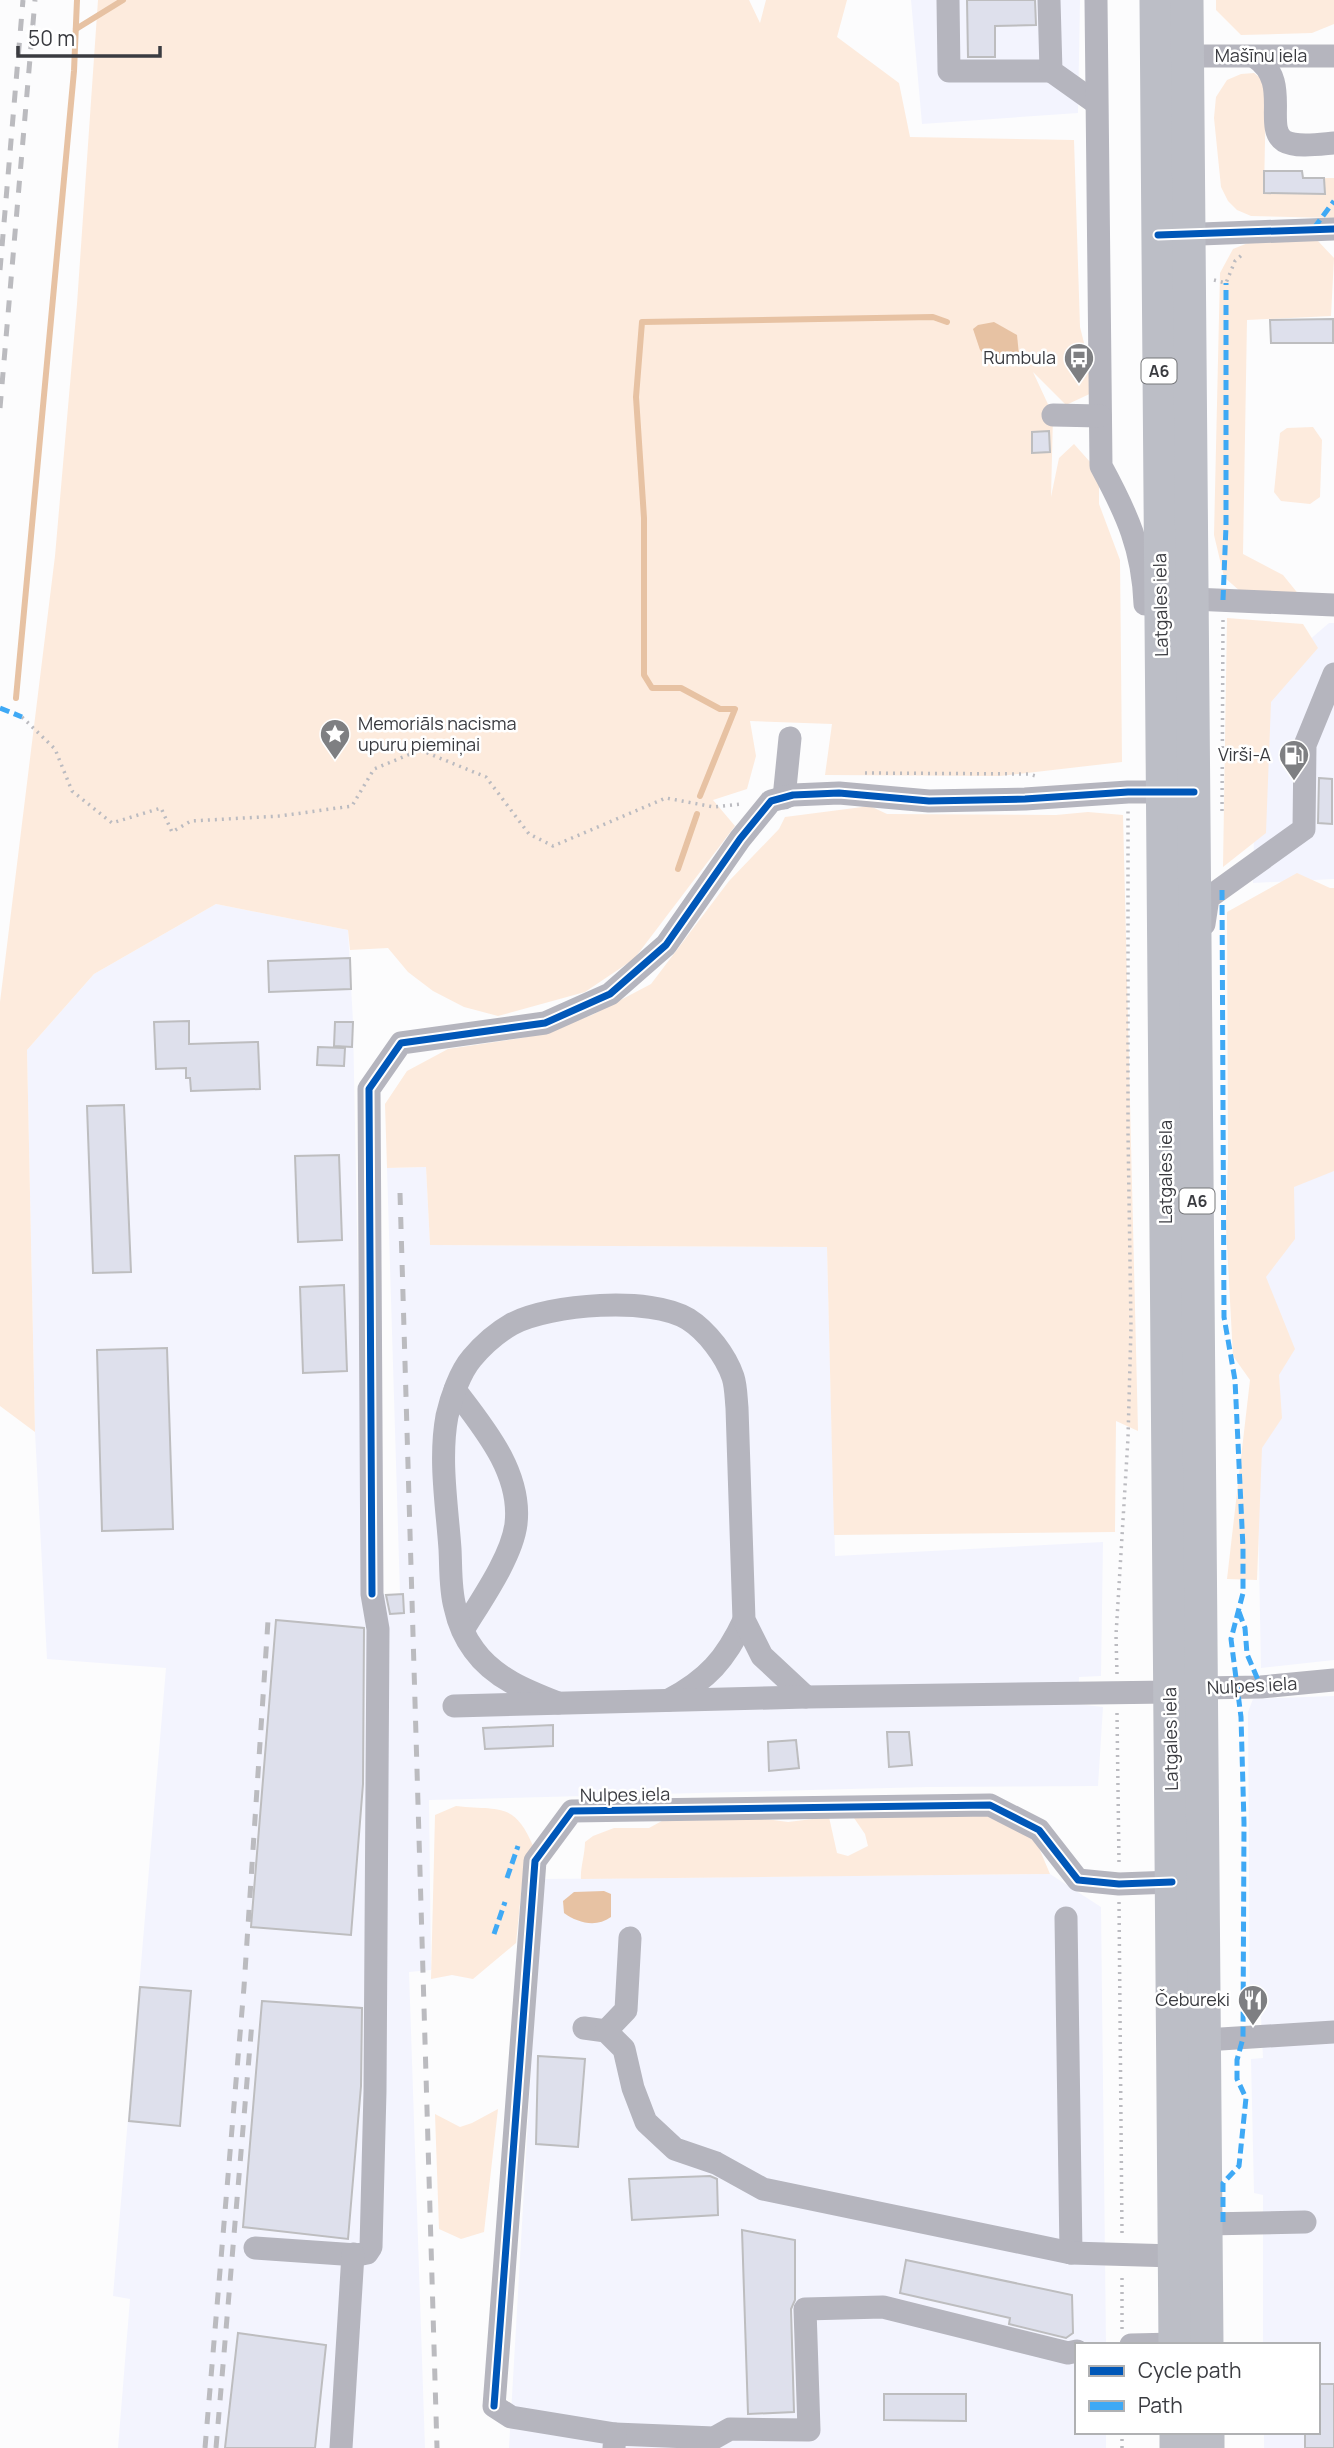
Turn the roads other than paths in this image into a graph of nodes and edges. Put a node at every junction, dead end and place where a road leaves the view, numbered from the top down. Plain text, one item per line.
1 (948, 0) edge
2 (1049, 0) edge
3 (1096, 0) edge
4 (1156, 0) edge
5 (1187, 0) edge
6 (1334, 56) edge
7 (1172, 57) junction
8 (1255, 57) junction
9 (1051, 71) junction
10 (1097, 103) junction
11 (1334, 143) edge
12 (1334, 229) edge
13 (1174, 235) junction
14 (1053, 415) dead end
15 (1100, 416) junction
16 (1208, 600) junction
17 (1334, 606) edge
18 (1334, 674) edge
19 (1162, 684) junction
20 (790, 738) dead end
21 (1179, 792) junction
22 (778, 799) junction
23 (1195, 974) junction
24 (455, 1390) junction
25 (744, 1620) junction
26 (463, 1630) junction
27 (1334, 1681) edge
28 (1186, 1690) junction
29 (806, 1697) junction
30 (668, 1701) junction
31 (558, 1703) junction
32 (454, 1706) dead end
33 (1172, 1882) junction
34 (1066, 1918) dead end
35 (630, 1938) dead end
36 (1334, 2032) edge
37 (1205, 2040) junction
38 (1306, 2222) dead end
39 (1206, 2224) junction
40 (255, 2248) dead end
41 (1070, 2253) junction
42 (353, 2255) junction
43 (1185, 2270) junction
44 (1126, 2338) edge
45 (1175, 2343) edge
46 (1185, 2343) edge
47 (1075, 2351) edge
48 (615, 2441) edge
49 (341, 2448) edge

1 - 9 street
2 - 9 street
3 - 10 street
4 - 7 highway, Latgales iela / A6
5 - 7 highway, Latgales iela / A6
6 - 8 street, Mašīnu iela
7 - 8 street, Mašīnu iela
7 - 13 highway, Latgales iela / A6
8 - 11 street
9 - 10 street
10 - 15 street
12 - 13 street
13 - 16 highway, Latgales iela / A6
13 - 19 highway, Latgales iela / A6
14 - 15 street
15 - 19 street
16 - 17 street
16 - 21 highway, Latgales iela / A6
18 - 23 street, Latgales iela
19 - 21 highway, Latgales iela / A6
20 - 22 street
21 - 22 street
21 - 23 highway, Latgales iela / A6
21 - 28 highway, Latgales iela / A6
22 - 42 street
23 - 28 highway, Latgales iela / A6
24 - 25 street
24 - 26 street
24 - 26 street
25 - 29 street
25 - 30 street
26 - 31 street
27 - 28 street, Nulpes iela
28 - 29 street, Nulpes iela
28 - 33 highway, Latgales iela / A6
28 - 37 highway, Latgales iela / A6
29 - 30 street, Nulpes iela
30 - 31 street, Nulpes iela
31 - 32 street, Nulpes iela
33 - 43 highway, Latgales iela / A6
33 - 48 street, Nulpes iela
34 - 41 street
35 - 41 street
36 - 37 street
37 - 39 highway, Latgales iela / A6
38 - 39 street
39 - 43 highway, Latgales iela / A6
40 - 42 street
41 - 43 street
42 - 49 street
43 - 46 highway, Latgales iela / A6
44 - 45 street
47 - 48 street

